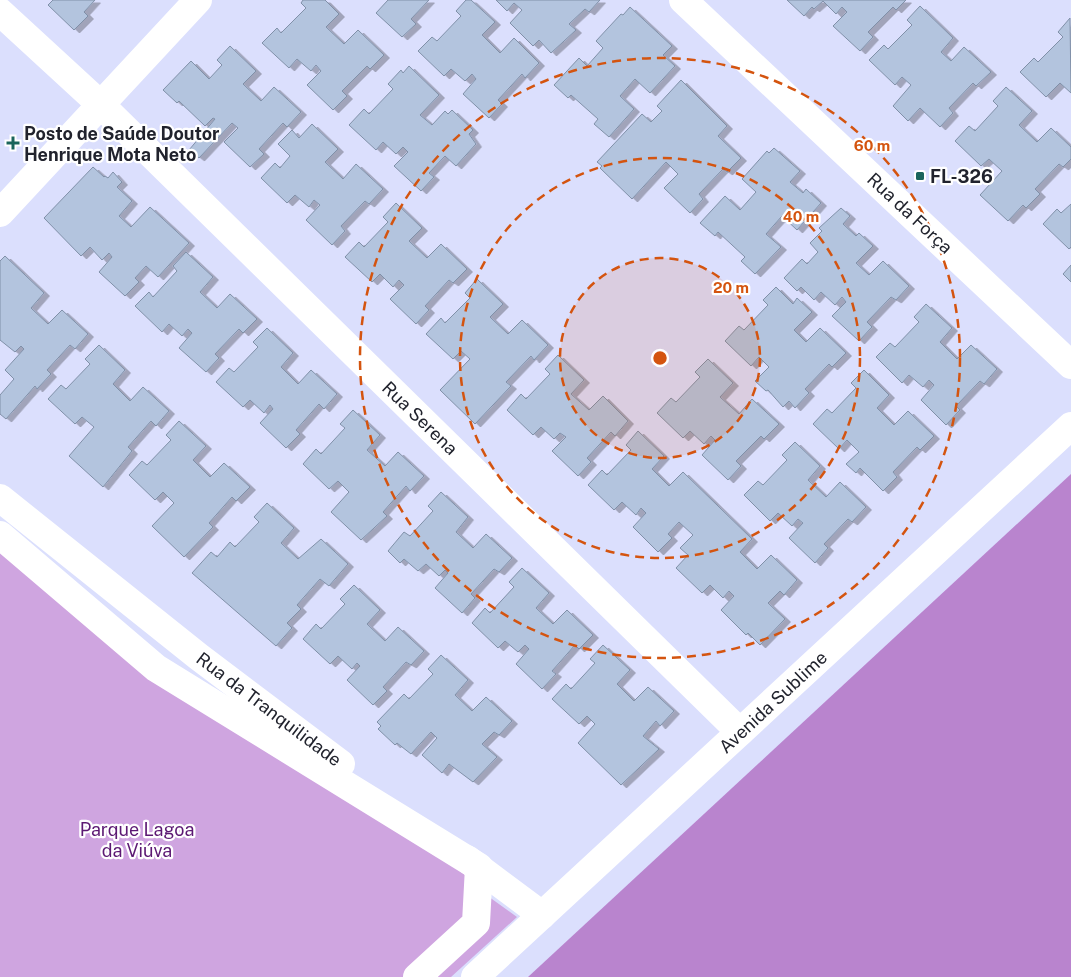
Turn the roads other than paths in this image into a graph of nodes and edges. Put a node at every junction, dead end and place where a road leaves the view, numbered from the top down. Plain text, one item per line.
1 (198, 0) edge
2 (683, 0) edge
3 (0, 12) edge
4 (100, 104) junction
5 (0, 213) edge
6 (1071, 365) edge
7 (1071, 426) edge
8 (0, 498) edge
9 (0, 536) edge
10 (740, 732) junction
11 (479, 867) junction
12 (542, 915) junction
13 (417, 977) edge
14 (475, 977) edge

1 - 4 street
2 - 6 street, Rua da Força
3 - 4 street, Rua Serena
4 - 5 street
4 - 10 street, Rua Serena
7 - 10 street, Avenida Sublime
8 - 11 street, Rua da Tranquilidade
9 - 11 street
10 - 12 street, Avenida Sublime
11 - 12 street, Rua da Tranquilidade
11 - 13 street
12 - 14 street, Avenida Sublime

